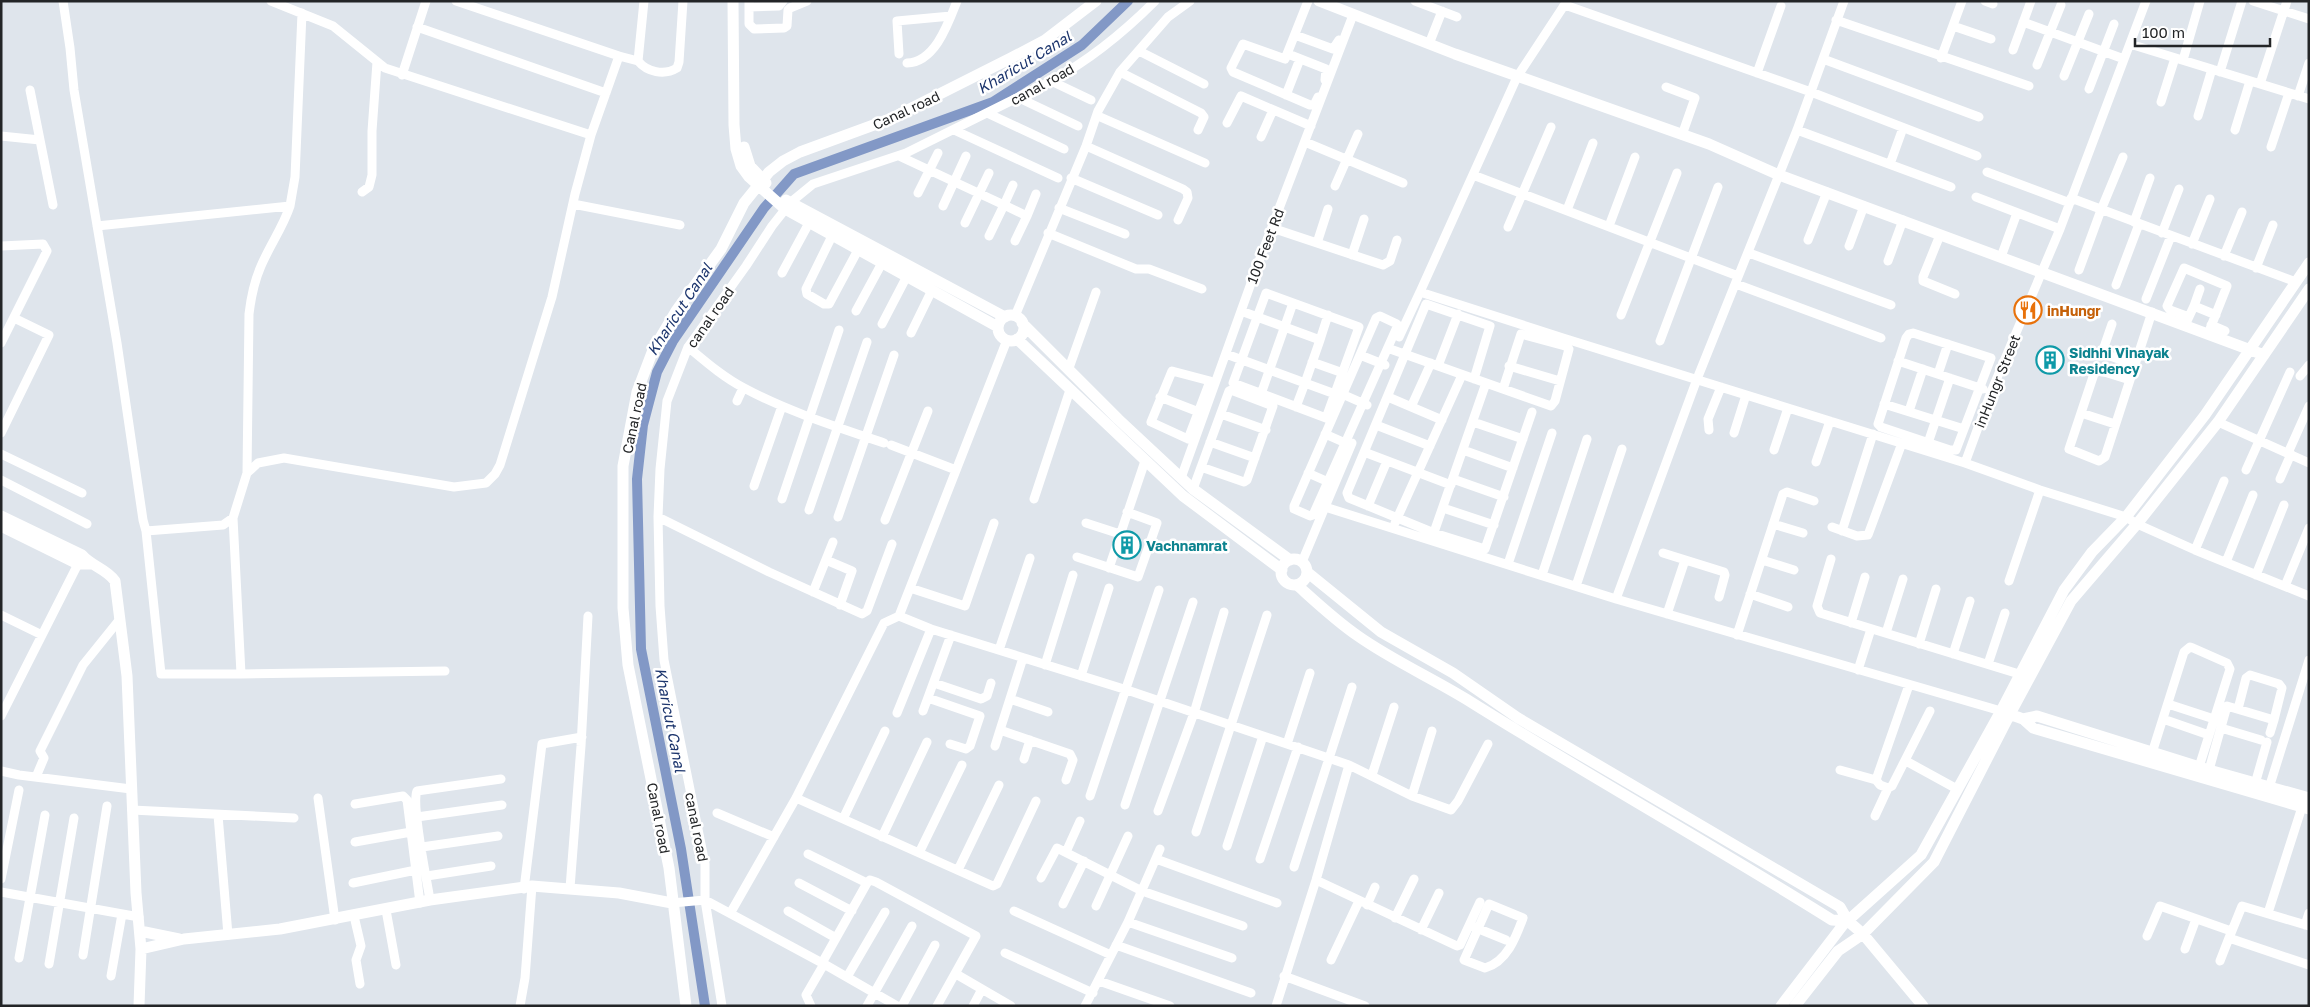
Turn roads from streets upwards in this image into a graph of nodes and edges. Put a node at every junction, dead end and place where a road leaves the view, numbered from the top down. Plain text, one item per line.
1 (63, 1) edge
2 (271, 1) edge
3 (426, 1) edge
4 (456, 1) edge
5 (644, 1) edge
6 (683, 1) edge
7 (733, 1) edge
8 (783, 1) edge
9 (807, 1) edge
10 (957, 1) edge
11 (1096, 1) edge
12 (1155, 1) edge
13 (1190, 1) edge
14 (1308, 1) edge
15 (1319, 1) edge
16 (1415, 1) edge
17 (1844, 1) edge
18 (1962, 1) edge
19 (2031, 1) edge
20 (2146, 1) edge
21 (2200, 1) edge
22 (2242, 1) edge
23 (2253, 1) edge
24 (2287, 1) edge
25 (746, 3) edge
26 (1566, 3) edge
27 (2061, 5) dead end
28 (1781, 6) dead end
29 (1442, 11) junction
30 (2284, 11) junction
31 (302, 13) junction
32 (2089, 14) dead end
33 (1353, 15) junction
34 (951, 16) junction
35 (1457, 17) dead end
36 (2309, 19) edge
37 (1836, 20) junction
38 (2023, 22) junction
39 (2114, 24) dead end
40 (1953, 26) junction
41 (417, 27) junction
42 (2050, 32) junction
43 (1295, 35) junction
44 (1340, 37) dead end
45 (1991, 40) dead end
46 (2078, 42) junction
47 (1429, 44) junction
48 (2130, 44) junction
49 (2013, 50) dead end
50 (1139, 51) junction
51 (2103, 52) junction
52 (899, 54) dead end
53 (1288, 54) junction
54 (619, 56) junction
55 (1941, 58) junction
56 (1300, 59) junction
57 (1823, 59) junction
58 (2124, 59) junction
59 (2179, 59) junction
60 (638, 60) junction
61 (377, 62) junction
62 (906, 63) dead end
63 (2309, 63) edge
64 (2037, 65) dead end
65 (2216, 71) junction
66 (1120, 72) junction
67 (1757, 73) junction
68 (402, 75) junction
69 (2064, 76) dead end
70 (1517, 77) junction
71 (2250, 81) junction
72 (1051, 82) junction
73 (1204, 84) dead end
74 (2260, 84) junction
75 (2029, 86) dead end
76 (1666, 87) dead end
77 (2089, 89) dead end
78 (30, 90) dead end
79 (1812, 92) junction
80 (606, 93) junction
81 (2289, 93) junction
82 (1286, 95) junction
83 (2298, 96) junction
84 (1019, 98) junction
85 (2309, 99) edge
86 (1091, 100) dead end
87 (2161, 102) dead end
88 (1273, 110) junction
89 (987, 114) junction
90 (1098, 116) junction
91 (2198, 116) dead end
92 (1980, 117) dead end
93 (1227, 123) dead end
94 (1078, 126) dead end
95 (1311, 126) junction
96 (1551, 128) dead end
97 (1903, 128) junction
98 (954, 130) junction
99 (1198, 130) dead end
100 (1797, 130) junction
101 (2235, 130) dead end
102 (1358, 134) dead end
103 (592, 135) junction
104 (1682, 135) junction
105 (1, 136) edge
106 (1261, 137) dead end
107 (40, 140) junction
108 (1305, 142) junction
109 (1593, 143) dead end
110 (1086, 146) junction
111 (2271, 147) dead end
112 (1064, 149) dead end
113 (938, 153) dead end
114 (899, 156) junction
115 (966, 156) dead end
116 (1977, 156) dead end
117 (1635, 157) dead end
118 (2123, 157) dead end
119 (1346, 159) junction
120 (1205, 163) dead end
121 (1890, 164) junction
122 (930, 170) junction
123 (1987, 172) dead end
124 (989, 173) dead end
125 (1677, 173) dead end
126 (1472, 174) junction
127 (1779, 175) junction
128 (1058, 178) dead end
129 (1071, 178) junction
130 (2150, 178) dead end
131 (955, 182) junction
132 (761, 183) junction
133 (1403, 183) dead end
134 (1013, 185) dead end
135 (1335, 186) dead end
136 (1718, 187) dead end
137 (1951, 187) dead end
138 (2179, 189) dead end
139 (362, 192) dead end
140 (1827, 192) junction
141 (918, 193) dead end
142 (980, 193) junction
143 (1523, 193) junction
144 (1036, 194) dead end
145 (1976, 197) dead end
146 (2210, 199) dead end
147 (2070, 201) junction
148 (573, 204) junction
149 (54, 205) dead end
150 (1004, 205) junction
151 (290, 206) junction
152 (787, 206) junction
153 (943, 206) dead end
154 (1864, 206) junction
155 (1059, 208) junction
156 (1328, 209) dead end
157 (1567, 210) junction
158 (2101, 210) junction
159 (2242, 212) dead end
160 (2017, 213) junction
161 (1158, 215) dead end
162 (1027, 216) junction
163 (1364, 219) dead end
164 (1178, 220) dead end
165 (1902, 220) junction
166 (808, 223) junction
167 (965, 223) dead end
168 (2136, 223) junction
169 (2272, 224) dead end
170 (680, 225) dead end
171 (97, 226) junction
172 (1609, 226) junction
173 (1272, 228) junction
174 (1508, 228) dead end
175 (2060, 229) junction
176 (2162, 232) junction
177 (1048, 233) junction
178 (1124, 234) dead end
179 (1940, 235) junction
180 (832, 236) junction
181 (988, 236) dead end
182 (2171, 236) junction
183 (1397, 240) dead end
184 (1808, 240) dead end
185 (1015, 241) dead end
186 (1651, 242) junction
187 (1317, 243) junction
188 (2192, 244) junction
189 (1, 246) edge
190 (1849, 246) dead end
191 (858, 250) junction
192 (1749, 253) junction
193 (1352, 255) junction
194 (2224, 256) junction
195 (2001, 257) junction
196 (1692, 258) junction
197 (1888, 261) dead end
198 (882, 263) junction
199 (2309, 263) edge
200 (2256, 268) junction
201 (2079, 270) dead end
202 (782, 273) dead end
203 (2042, 273) junction
204 (907, 276) junction
205 (1737, 280) junction
206 (2296, 282) junction
207 (2116, 285) dead end
208 (1202, 289) dead end
209 (2200, 289) dead end
210 (2309, 289) edge
211 (932, 290) junction
212 (1096, 292) dead end
213 (1420, 292) junction
214 (1955, 294) dead end
215 (2146, 299) dead end
216 (1294, 303) junction
217 (1891, 305) dead end
218 (2194, 306) junction
219 (856, 311) dead end
220 (1241, 311) junction
221 (2152, 312) junction
222 (1458, 314) junction
223 (1621, 315) dead end
224 (2216, 315) junction
225 (1328, 316) junction
226 (1256, 317) junction
227 (14, 318) junction
228 (1014, 318) junction
229 (2187, 321) junction
230 (882, 324) dead end
231 (2112, 324) dead end
232 (998, 327) junction
233 (1285, 327) junction
234 (839, 330) dead end
235 (2210, 330) junction
236 (2225, 331) dead end
237 (910, 333) dead end
238 (1881, 338) dead end
239 (1012, 340) junction
240 (1320, 340) junction
241 (1660, 341) dead end
242 (867, 342) dead end
243 (1, 343) edge
244 (1948, 344) junction
245 (688, 347) junction
246 (2251, 348) junction
247 (1394, 350) junction
248 (894, 354) dead end
249 (1226, 354) junction
250 (1406, 354) junction
251 (1360, 355) junction
252 (2264, 355) junction
253 (1240, 359) junction
254 (1898, 361) junction
255 (1312, 362) junction
256 (1384, 365) junction
257 (1434, 365) junction
258 (2135, 365) junction
259 (2309, 365) edge
260 (1510, 366) junction
261 (1069, 368) junction
262 (1923, 369) junction
263 (1270, 370) junction
264 (2290, 372) dead end
265 (1343, 373) junction
266 (1938, 374) junction
267 (1462, 375) junction
268 (2300, 376) dead end
269 (1950, 378) junction
270 (1474, 379) junction
271 (1697, 379) junction
272 (1560, 380) junction
273 (2130, 380) junction
274 (1304, 383) junction
275 (1486, 383) junction
276 (1721, 387) junction
277 (743, 388) junction
278 (1980, 388) junction
279 (1070, 390) junction
280 (1502, 390) junction
281 (1991, 392) junction
282 (1261, 394) junction
283 (1339, 394) junction
284 (1746, 395) junction
285 (1388, 397) junction
286 (1160, 398) junction
287 (737, 401) dead end
288 (1366, 404) junction
289 (1884, 404) junction
290 (782, 406) junction
291 (2309, 406) edge
292 (1296, 407) junction
293 (1411, 407) junction
294 (1788, 408) junction
295 (928, 411) dead end
296 (1532, 412) dead end
297 (1909, 412) junction
298 (1201, 413) junction
299 (2080, 413) junction
300 (1221, 414) junction
301 (809, 417) junction
302 (1442, 420) junction
303 (1936, 420) junction
304 (1830, 421) junction
305 (1473, 422) junction
306 (2218, 422) junction
307 (2116, 424) junction
308 (1376, 425) junction
309 (838, 428) junction
310 (1266, 430) junction
311 (1709, 430) dead end
312 (1964, 430) junction
313 (1, 433) edge
314 (1552, 433) dead end
315 (1734, 433) dead end
316 (1325, 434) junction
317 (1873, 434) junction
318 (866, 437) junction
319 (1523, 439) junction
320 (1587, 439) dead end
321 (2259, 440) junction
322 (1210, 442) junction
323 (1902, 443) junction
324 (1928, 443) junction
325 (1348, 445) junction
326 (1430, 446) junction
327 (1622, 449) dead end
328 (1463, 450) junction
329 (1774, 450) dead end
330 (1364, 452) junction
331 (911, 453) junction
332 (1, 454) edge
333 (2289, 454) junction
334 (1255, 458) junction
335 (1145, 461) junction
336 (1386, 461) junction
337 (1816, 462) dead end
338 (2309, 462) edge
339 (1965, 463) junction
340 (1201, 467) junction
341 (1514, 468) junction
342 (956, 470) junction
343 (2246, 470) dead end
344 (247, 473) junction
345 (1308, 473) junction
346 (1418, 473) junction
347 (1181, 478) junction
348 (2280, 479) dead end
349 (1, 480) edge
350 (2224, 481) dead end
351 (1452, 482) junction
352 (1331, 483) junction
353 (754, 486) dead end
354 (1193, 489) junction
355 (2040, 490) junction
356 (82, 492) dead end
357 (2253, 495) dead end
358 (1504, 497) junction
359 (782, 499) dead end
360 (1034, 500) dead end
361 (1814, 501) dead end
362 (2284, 505) dead end
363 (1368, 506) junction
364 (1325, 507) junction
365 (1443, 508) junction
366 (809, 510) dead end
367 (1127, 512) junction
368 (1, 516) edge
369 (658, 517) junction
370 (838, 517) dead end
371 (2126, 517) junction
372 (233, 518) junction
373 (1398, 518) junction
374 (885, 520) dead end
375 (994, 523) dead end
376 (1086, 523) dead end
377 (88, 524) dead end
378 (1773, 524) junction
379 (2137, 524) junction
380 (1494, 525) junction
381 (1, 526) edge
382 (1832, 527) dead end
383 (1393, 528) junction
384 (2309, 528) edge
385 (1842, 530) junction
386 (146, 531) junction
387 (1120, 534) junction
388 (1803, 534) dead end
389 (1433, 536) junction
390 (833, 542) dead end
391 (892, 544) dead end
392 (2195, 550) junction
393 (1663, 553) dead end
394 (1077, 557) dead end
395 (1030, 558) dead end
396 (826, 560) junction
397 (1290, 560) junction
398 (1685, 560) junction
399 (1762, 560) junction
400 (1831, 560) dead end
401 (2226, 562) junction
402 (84, 564) junction
403 (1508, 564) junction
404 (1305, 567) junction
405 (1109, 568) junction
406 (1282, 570) junction
407 (1794, 570) dead end
408 (1073, 575) dead end
409 (1542, 575) junction
410 (2256, 575) junction
411 (1865, 577) dead end
412 (1902, 579) dead end
413 (2009, 581) dead end
414 (1297, 585) junction
415 (1576, 586) junction
416 (2285, 586) junction
417 (910, 588) junction
418 (1109, 588) dead end
419 (1936, 589) dead end
420 (1159, 590) dead end
421 (813, 592) junction
422 (1750, 594) junction
423 (2309, 596) edge
424 (1719, 597) dead end
425 (1616, 599) junction
426 (1970, 600) dead end
427 (1193, 602) dead end
428 (840, 605) junction
429 (1788, 607) dead end
430 (1224, 612) dead end
431 (2004, 613) dead end
432 (1667, 614) junction
433 (1, 615) edge
434 (1267, 615) dead end
435 (588, 616) dead end
436 (899, 616) junction
437 (120, 619) junction
438 (1851, 623) junction
439 (931, 629) junction
440 (1871, 629) junction
441 (1886, 633) junction
442 (42, 635) junction
443 (951, 635) junction
444 (1737, 635) junction
445 (1919, 644) junction
446 (999, 650) junction
447 (1953, 654) junction
448 (1023, 658) junction
449 (2309, 660) edge
450 (1988, 664) junction
451 (1045, 665) junction
452 (1858, 670) junction
453 (445, 671) dead end
454 (1310, 673) dead end
455 (241, 674) junction
456 (2019, 674) junction
457 (1081, 676) junction
458 (934, 683) junction
459 (991, 683) dead end
460 (1909, 685) junction
461 (1352, 687) dead end
462 (1127, 690) junction
463 (928, 698) junction
464 (1010, 699) junction
465 (1160, 702) junction
466 (2168, 704) junction
467 (1394, 707) dead end
468 (2238, 709) junction
469 (2, 711) edge
470 (923, 711) dead end
471 (1930, 711) dead end
472 (1048, 712) dead end
473 (2005, 712) junction
474 (897, 713) dead end
475 (1194, 713) junction
476 (2023, 718) junction
477 (2163, 719) junction
478 (2214, 719) junction
479 (2274, 720) junction
480 (1230, 725) junction
481 (2220, 728) junction
482 (1000, 730) junction
483 (885, 731) dead end
484 (1432, 731) dead end
485 (2209, 735) junction
486 (1263, 736) junction
487 (582, 737) junction
488 (2266, 738) junction
489 (1030, 740) junction
490 (927, 742) dead end
491 (950, 744) dead end
492 (1287, 744) junction
493 (1488, 744) dead end
494 (995, 746) dead end
495 (1298, 747) junction
496 (2152, 753) junction
497 (1329, 758) junction
498 (1024, 759) dead end
499 (1906, 761) junction
500 (962, 765) dead end
501 (1349, 765) junction
502 (2204, 769) junction
503 (1840, 770) dead end
504 (1, 771) edge
505 (1372, 774) junction
506 (36, 778) junction
507 (501, 779) dead end
508 (1066, 780) dead end
509 (1876, 780) junction
510 (2255, 784) junction
511 (999, 785) dead end
512 (1888, 788) junction
513 (2269, 788) junction
514 (131, 789) junction
515 (1957, 789) junction
516 (19, 790) dead end
517 (1090, 796) dead end
518 (1412, 796) junction
519 (318, 798) dead end
520 (796, 798) junction
521 (1036, 801) dead end
522 (355, 804) dead end
523 (502, 805) dead end
524 (1125, 805) dead end
525 (2307, 805) edge
526 (107, 806) dead end
527 (132, 810) junction
528 (1158, 811) dead end
529 (45, 814) dead end
530 (717, 814) dead end
531 (218, 815) junction
532 (1875, 816) dead end
533 (417, 817) junction
534 (74, 818) dead end
535 (294, 818) dead end
536 (843, 819) junction
537 (1080, 821) dead end
538 (411, 832) junction
539 (1196, 832) dead end
540 (498, 836) dead end
541 (1128, 836) dead end
542 (774, 837) junction
543 (882, 837) junction
544 (355, 842) dead end
545 (1226, 846) dead end
546 (422, 848) junction
547 (1160, 849) dead end
548 (1066, 852) junction
549 (919, 853) junction
550 (808, 854) dead end
551 (1156, 859) junction
552 (1260, 859) dead end
553 (1084, 861) junction
554 (491, 866) dead end
555 (1294, 867) dead end
556 (416, 870) junction
557 (958, 870) junction
558 (1111, 874) junction
559 (427, 876) junction
560 (1041, 878) dead end
561 (1, 879) edge
562 (1414, 879) dead end
563 (1316, 880) junction
564 (353, 883) dead end
565 (799, 883) dead end
566 (867, 883) junction
567 (1375, 886) dead end
568 (528, 887) junction
569 (570, 888) junction
570 (1142, 891) junction
571 (1, 892) edge
572 (1439, 893) dead end
573 (705, 897) junction
574 (30, 898) junction
575 (425, 901) junction
576 (676, 902) junction
577 (1277, 902) dead end
578 (1480, 902) dead end
579 (1363, 903) junction
580 (60, 904) junction
581 (1063, 904) dead end
582 (1096, 906) dead end
583 (91, 909) junction
584 (386, 910) junction
585 (788, 911) dead end
586 (852, 911) junction
587 (1014, 911) dead end
588 (730, 912) junction
589 (885, 912) dead end
590 (2268, 913) junction
591 (2309, 913) edge
592 (122, 914) junction
593 (354, 916) junction
594 (139, 917) junction
595 (1395, 918) junction
596 (2196, 919) junction
597 (335, 920) junction
598 (1848, 921) junction
599 (1128, 922) junction
600 (2307, 925) edge
601 (912, 926) dead end
602 (1243, 926) dead end
603 (1473, 927) junction
604 (1421, 930) junction
605 (140, 931) junction
606 (1863, 934) junction
607 (2230, 935) junction
608 (228, 936) junction
609 (2147, 936) dead end
610 (836, 938) junction
611 (184, 939) junction
612 (1506, 940) dead end
613 (935, 945) dead end
614 (1116, 945) junction
615 (141, 949) junction
616 (2185, 949) dead end
617 (1005, 953) dead end
618 (83, 955) dead end
619 (1111, 955) junction
620 (20, 958) dead end
621 (1232, 958) dead end
622 (1331, 960) dead end
623 (2220, 962) dead end
624 (49, 964) dead end
625 (823, 964) junction
626 (396, 965) dead end
627 (2309, 965) edge
628 (956, 974) junction
629 (111, 976) dead end
630 (1284, 976) junction
631 (847, 978) junction
632 (1099, 981) junction
633 (360, 984) dead end
634 (982, 989) junction
635 (875, 993) junction
636 (1092, 993) junction
637 (1251, 993) dead end
638 (1009, 1005) edge
639 (139, 1006) edge
640 (520, 1006) edge
641 (686, 1006) edge
642 (722, 1006) edge
643 (811, 1006) edge
644 (867, 1006) edge
645 (897, 1006) edge
646 (902, 1006) edge
647 (937, 1006) edge
648 (973, 1006) edge
649 (1085, 1006) edge
650 (1170, 1006) edge
651 (1276, 1006) edge
652 (1365, 1006) edge
653 (1781, 1006) edge
654 (1795, 1006) edge
655 (1923, 1006) edge

1 - 171 street
2 - 31 street
3 - 41 street
4 - 54 street
5 - 60 street
6 - 60 street
7 - 132 street
8 - 25 street
9 - 25 street
10 - 34 street
11 - 132 street, Canal road
12 - 72 street, canal road
13 - 50 street
14 - 43 street
15 - 33 street
16 - 29 street
17 - 37 street
18 - 40 street
19 - 38 street
20 - 48 street, inHungr Street
21 - 59 street
22 - 65 street
23 - 30 street
24 - 30 street
25 - 132 street
26 - 67 street
26 - 70 street
27 - 42 street
28 - 67 street
29 - 35 street
29 - 47 street
30 - 36 street
30 - 74 street
31 - 61 street
31 - 151 street
32 - 46 street
33 - 47 street
33 - 95 street, 100 Feet Rd
34 - 52 street
34 - 62 street
37 - 55 street
37 - 57 street
38 - 42 street
38 - 49 street
39 - 51 street
40 - 45 street
40 - 55 street
41 - 68 street
41 - 80 street
42 - 46 street
42 - 64 street
43 - 44 street
43 - 53 street
46 - 51 street
46 - 69 street
47 - 70 street
48 - 58 street, inHungr Street
48 - 59 street
50 - 66 street
50 - 73 street
51 - 58 street
51 - 77 street
53 - 56 street
53 - 82 street
54 - 60 street
54 - 80 street
55 - 75 street
56 - 82 street
56 - 82 street
57 - 79 street
57 - 92 street
58 - 147 street, inHungr Street
59 - 65 street
59 - 87 street
61 - 68 street
61 - 139 street
63 - 83 street
65 - 71 street
65 - 91 street
66 - 90 street
66 - 99 street
67 - 79 street
68 - 103 street
70 - 104 street
70 - 126 street
71 - 74 street
71 - 101 street
72 - 84 street, canal road
72 - 86 street
74 - 81 street
76 - 104 street
78 - 107 street
79 - 97 street
79 - 100 street
80 - 103 street
81 - 83 street
81 - 111 street
83 - 85 street
84 - 89 street, canal road
84 - 94 street
88 - 93 street
88 - 95 street
88 - 106 street
89 - 98 street, canal road
89 - 112 street
90 - 110 street
90 - 120 street
95 - 108 street, 100 Feet Rd
96 - 143 street
97 - 116 street
97 - 121 street
98 - 114 street, canal road
98 - 128 street
100 - 121 street
100 - 127 street
102 - 119 street
103 - 148 street
104 - 127 street
105 - 107 street
107 - 149 street
108 - 119 street
108 - 173 street, 100 Feet Rd
109 - 157 street
110 - 129 street
110 - 164 street
113 - 122 street
114 - 122 street
114 - 152 street, canal road
115 - 131 street
117 - 172 street
118 - 158 street
119 - 133 street
119 - 135 street
121 - 137 street
122 - 131 street
122 - 141 street
123 - 147 street
124 - 142 street
125 - 186 street
126 - 143 street
126 - 213 street
127 - 140 street
127 - 192 street
129 - 155 street
129 - 161 street
130 - 168 street
131 - 142 street
131 - 153 street
132 - 152 street
132 - 576 street, Canal road
134 - 150 street
136 - 196 street
138 - 176 street
140 - 154 street
140 - 184 street
142 - 150 street
142 - 167 street
143 - 157 street
143 - 174 street
144 - 162 street
145 - 160 street
146 - 188 street
147 - 158 street
147 - 175 street, inHungr Street
148 - 170 street
148 - 344 street
150 - 162 street
150 - 181 street
151 - 171 street
151 - 344 street
152 - 166 street
152 - 228 street
152 - 245 street, canal road
154 - 165 street
154 - 190 street
155 - 177 street
155 - 178 street
156 - 187 street
157 - 172 street
158 - 168 street
158 - 201 street
159 - 194 street
160 - 175 street
160 - 195 street
162 - 185 street
163 - 193 street
165 - 179 street
165 - 197 street
166 - 180 street
166 - 202 street
168 - 176 street
168 - 207 street
169 - 200 street
171 - 386 street
172 - 186 street
173 - 187 street
173 - 220 street, 100 Feet Rd
175 - 203 street, inHungr Street
176 - 182 street
177 - 208 street
177 - 228 street
179 - 195 street
179 - 214 street
180 - 191 street
180 - 191 street
182 - 188 street
182 - 215 street
183 - 193 street
186 - 196 street
186 - 223 street
187 - 193 street
188 - 194 street
189 - 227 street
191 - 198 street
192 - 205 street
192 - 217 street
194 - 200 street
195 - 203 street
196 - 205 street
196 - 241 street
198 - 204 street
198 - 219 street
199 - 206 street
200 - 206 street
203 - 221 street
203 - 281 street, inHungr Street
204 - 211 street
204 - 230 street
205 - 238 street
205 - 271 street
206 - 246 street
209 - 218 street
210 - 252 street
211 - 232 street
211 - 237 street
212 - 261 street
213 - 247 street
213 - 271 street
216 - 225 street
216 - 226 street
216 - 233 street
218 - 224 street
218 - 229 street
220 - 226 street
220 - 249 street, 100 Feet Rd
221 - 229 street
221 - 258 street
222 - 250 street
222 - 257 street
222 - 270 street
224 - 229 street
224 - 235 street
225 - 240 street
225 - 265 street
226 - 233 street
226 - 253 street
227 - 243 street
227 - 313 street
228 - 232 street
228 - 239 street
228 - 261 street
229 - 235 street
231 - 258 street
232 - 239 street
233 - 240 street
233 - 263 street
234 - 301 street
235 - 236 street
235 - 246 street
239 - 279 street
239 - 342 street
240 - 255 street
242 - 309 street
244 - 254 street
244 - 266 street
244 - 278 street
245 - 277 street
245 - 369 street, canal road
246 - 252 street
246 - 371 street
247 - 250 street
247 - 256 street
248 - 318 street
249 - 253 street
249 - 298 street, 100 Feet Rd
250 - 257 street
250 - 285 street
251 - 256 street
251 - 256 street
251 - 283 street
252 - 306 street
253 - 263 street
253 - 282 street
254 - 262 street
254 - 289 street
255 - 265 street
255 - 274 street
256 - 288 street
257 - 267 street
257 - 293 street
258 - 273 street
259 - 268 street
260 - 272 street
260 - 272 street
260 - 280 street
261 - 347 street
262 - 266 street
262 - 297 street
263 - 274 street
263 - 282 street
264 - 321 street
265 - 283 street
266 - 269 street
267 - 270 street
267 - 302 street
269 - 278 street
269 - 303 street
270 - 275 street
271 - 276 street
271 - 425 street
272 - 280 street
273 - 299 street
273 - 307 street
274 - 283 street
274 - 292 street
275 - 280 street
275 - 305 street
276 - 284 street
276 - 311 street
277 - 287 street
277 - 290 street
278 - 281 street
278 - 312 street
279 - 335 street
279 - 360 street
281 - 339 street, inHungr Street
282 - 292 street
283 - 288 street
283 - 292 street
283 - 316 street
284 - 294 street
284 - 315 street
285 - 293 street
285 - 308 street
286 - 298 street
286 - 298 street
286 - 298 street
288 - 325 street
289 - 297 street
289 - 324 street
290 - 301 street
290 - 353 street
291 - 333 street
293 - 302 street
294 - 304 street
294 - 329 street
295 - 331 street
296 - 319 street
297 - 303 street
298 - 347 street, 100 Feet Rd
299 - 307 street
299 - 307 street
300 - 310 street
300 - 310 street
300 - 322 street
301 - 309 street
301 - 359 street
302 - 326 street
303 - 312 street
303 - 324 street
304 - 317 street
304 - 337 street
305 - 319 street
305 - 328 street
306 - 321 street
306 - 379 street
308 - 326 street
308 - 330 street
309 - 318 street
309 - 366 street
310 - 334 street
312 - 324 street
314 - 403 street
316 - 325 street
316 - 345 street
317 - 323 street
317 - 385 street
318 - 331 street
318 - 370 street
319 - 341 street
320 - 409 street
321 - 333 street
321 - 343 street
322 - 334 street
322 - 340 street
323 - 339 street
323 - 385 street
325 - 352 street
326 - 346 street
327 - 415 street
328 - 341 street
328 - 351 street
330 - 336 street
330 - 363 street
331 - 342 street
331 - 374 street
332 - 356 street
333 - 338 street
333 - 348 street
334 - 340 street
335 - 367 street
335 - 406 street
336 - 346 street
336 - 363 street
339 - 355 street
340 - 354 street
341 - 358 street
342 - 417 street
344 - 372 street
345 - 352 street
345 - 352 street
346 - 351 street
346 - 373 street
347 - 354 street
349 - 377 street
350 - 392 street
351 - 358 street
351 - 365 street
352 - 364 street
354 - 397 street
355 - 371 street
355 - 413 street
357 - 401 street
358 - 380 street
361 - 378 street
362 - 410 street
363 - 373 street
364 - 383 street
364 - 404 street
365 - 380 street
365 - 389 street
367 - 387 street
367 - 405 street
368 - 402 street
369 - 421 street
369 - 573 street, canal road
371 - 379 street
371 - 456 street
372 - 386 street
372 - 455 street
373 - 383 street
373 - 389 street
375 - 417 street
376 - 387 street
378 - 388 street
378 - 399 street
379 - 392 street
379 - 473 street
380 - 389 street
381 - 402 street
382 - 385 street
383 - 389 street
384 - 416 street
386 - 455 street
387 - 405 street
389 - 403 street
390 - 396 street
391 - 428 street
392 - 401 street
393 - 398 street
394 - 405 street
395 - 446 street
396 - 421 street
396 - 428 street
397 - 404 street
397 - 406 street
398 - 424 street
398 - 432 street
399 - 407 street
399 - 422 street
400 - 438 street
401 - 410 street
402 - 437 street
402 - 442 street
403 - 409 street
404 - 414 street
404 - 598 street
406 - 414 street
408 - 451 street
409 - 415 street
410 - 416 street
411 - 438 street
412 - 441 street
414 - 598 street
415 - 425 street
416 - 423 street
417 - 436 street
418 - 457 street
419 - 445 street
420 - 462 street
421 - 428 street
422 - 429 street
422 - 444 street
425 - 432 street
426 - 447 street
427 - 465 street
430 - 475 street
431 - 450 street
432 - 444 street
433 - 442 street
434 - 480 street
435 - 487 street
436 - 439 street
436 - 520 street
437 - 506 street
437 - 514 street
438 - 440 street
439 - 443 street
439 - 474 street
440 - 441 street
440 - 452 street
441 - 445 street
442 - 469 street
443 - 446 street
443 - 458 street
444 - 452 street
445 - 447 street
446 - 448 street
447 - 450 street
448 - 451 street
448 - 464 street
449 - 513 street
450 - 456 street
451 - 457 street
452 - 460 street
453 - 455 street
454 - 492 street
456 - 473 street
457 - 462 street
458 - 459 street
458 - 463 street
460 - 473 street
460 - 509 street
461 - 497 street
462 - 465 street
462 - 517 street
463 - 470 street
463 - 491 street
464 - 472 street
464 - 482 street
465 - 475 street
465 - 524 street
466 - 477 street
466 - 478 street
466 - 478 street
467 - 505 street
468 - 479 street
468 - 479 street
468 - 481 street
471 - 499 street
473 - 476 street
473 - 515 street
473 - 606 street
475 - 480 street
475 - 528 street
476 - 496 street
476 - 525 street
477 - 485 street
477 - 496 street
478 - 485 street
479 - 488 street
480 - 486 street
480 - 539 street
481 - 488 street
481 - 502 street
482 - 489 street
482 - 494 street
483 - 536 street
484 - 518 street
485 - 502 street
486 - 492 street
486 - 545 street
487 - 568 street
487 - 569 street
488 - 510 street
489 - 498 street
489 - 508 street
490 - 543 street
492 - 495 street
493 - 518 street
495 - 497 street
495 - 552 street
496 - 502 street
497 - 501 street
497 - 555 street
499 - 512 street
499 - 515 street
500 - 549 street
501 - 505 street
501 - 563 street
502 - 510 street
503 - 509 street
504 - 506 street
505 - 518 street
506 - 514 street
507 - 533 street
509 - 512 street
510 - 513 street
511 - 557 street
512 - 532 street
513 - 525 street
514 - 527 street
515 - 598 street
516 - 561 street
519 - 597 street
520 - 536 street
520 - 542 street
521 - 557 street
522 - 538 street
523 - 533 street
525 - 590 street
526 - 583 street
527 - 531 street
527 - 594 street
529 - 574 street
530 - 542 street
531 - 535 street
531 - 608 street
533 - 546 street
534 - 580 street
536 - 543 street
537 - 548 street
538 - 544 street
538 - 556 street
540 - 546 street
541 - 558 street
542 - 588 street
543 - 549 street
546 - 559 street
547 - 551 street
548 - 553 street
548 - 560 street
549 - 557 street
550 - 566 street
551 - 570 street
551 - 577 street
553 - 558 street
553 - 581 street
554 - 559 street
556 - 564 street
556 - 575 street
558 - 570 street
558 - 582 street
559 - 575 street
562 - 595 street
563 - 579 street
563 - 630 street
565 - 586 street
566 - 586 street
566 - 628 street
567 - 579 street
568 - 569 street
568 - 575 street
568 - 640 street
569 - 576 street
570 - 599 street
570 - 602 street
571 - 574 street
572 - 604 street
573 - 576 street
573 - 588 street
573 - 642 street, canal road
574 - 580 street
574 - 620 street
575 - 584 street
576 - 641 street, Canal road
578 - 603 street
579 - 595 street
579 - 622 street
580 - 583 street
580 - 624 street
583 - 592 street
583 - 618 street
584 - 593 street
584 - 626 street
585 - 610 street
586 - 610 street
587 - 619 street
588 - 625 street
589 - 631 street
590 - 600 street
590 - 607 street
591 - 600 street
592 - 594 street
592 - 629 street
593 - 597 street
593 - 633 street
594 - 605 street
595 - 604 street
596 - 607 street
596 - 609 street
596 - 616 street
597 - 608 street
598 - 606 street
598 - 653 street
599 - 614 street
599 - 621 street
601 - 635 street
603 - 603 street
603 - 604 street
603 - 612 street
605 - 611 street
605 - 615 street
606 - 654 street
606 - 655 street
607 - 623 street
607 - 627 street
608 - 611 street
610 - 625 street
611 - 615 street
613 - 646 street
614 - 619 street
614 - 637 street
615 - 639 street
617 - 636 street
619 - 632 street
625 - 631 street
625 - 643 street
628 - 634 street
628 - 647 street
630 - 651 street
630 - 652 street
631 - 635 street
632 - 636 street
632 - 650 street
634 - 638 street
634 - 648 street
635 - 644 street
635 - 645 street
636 - 649 street

